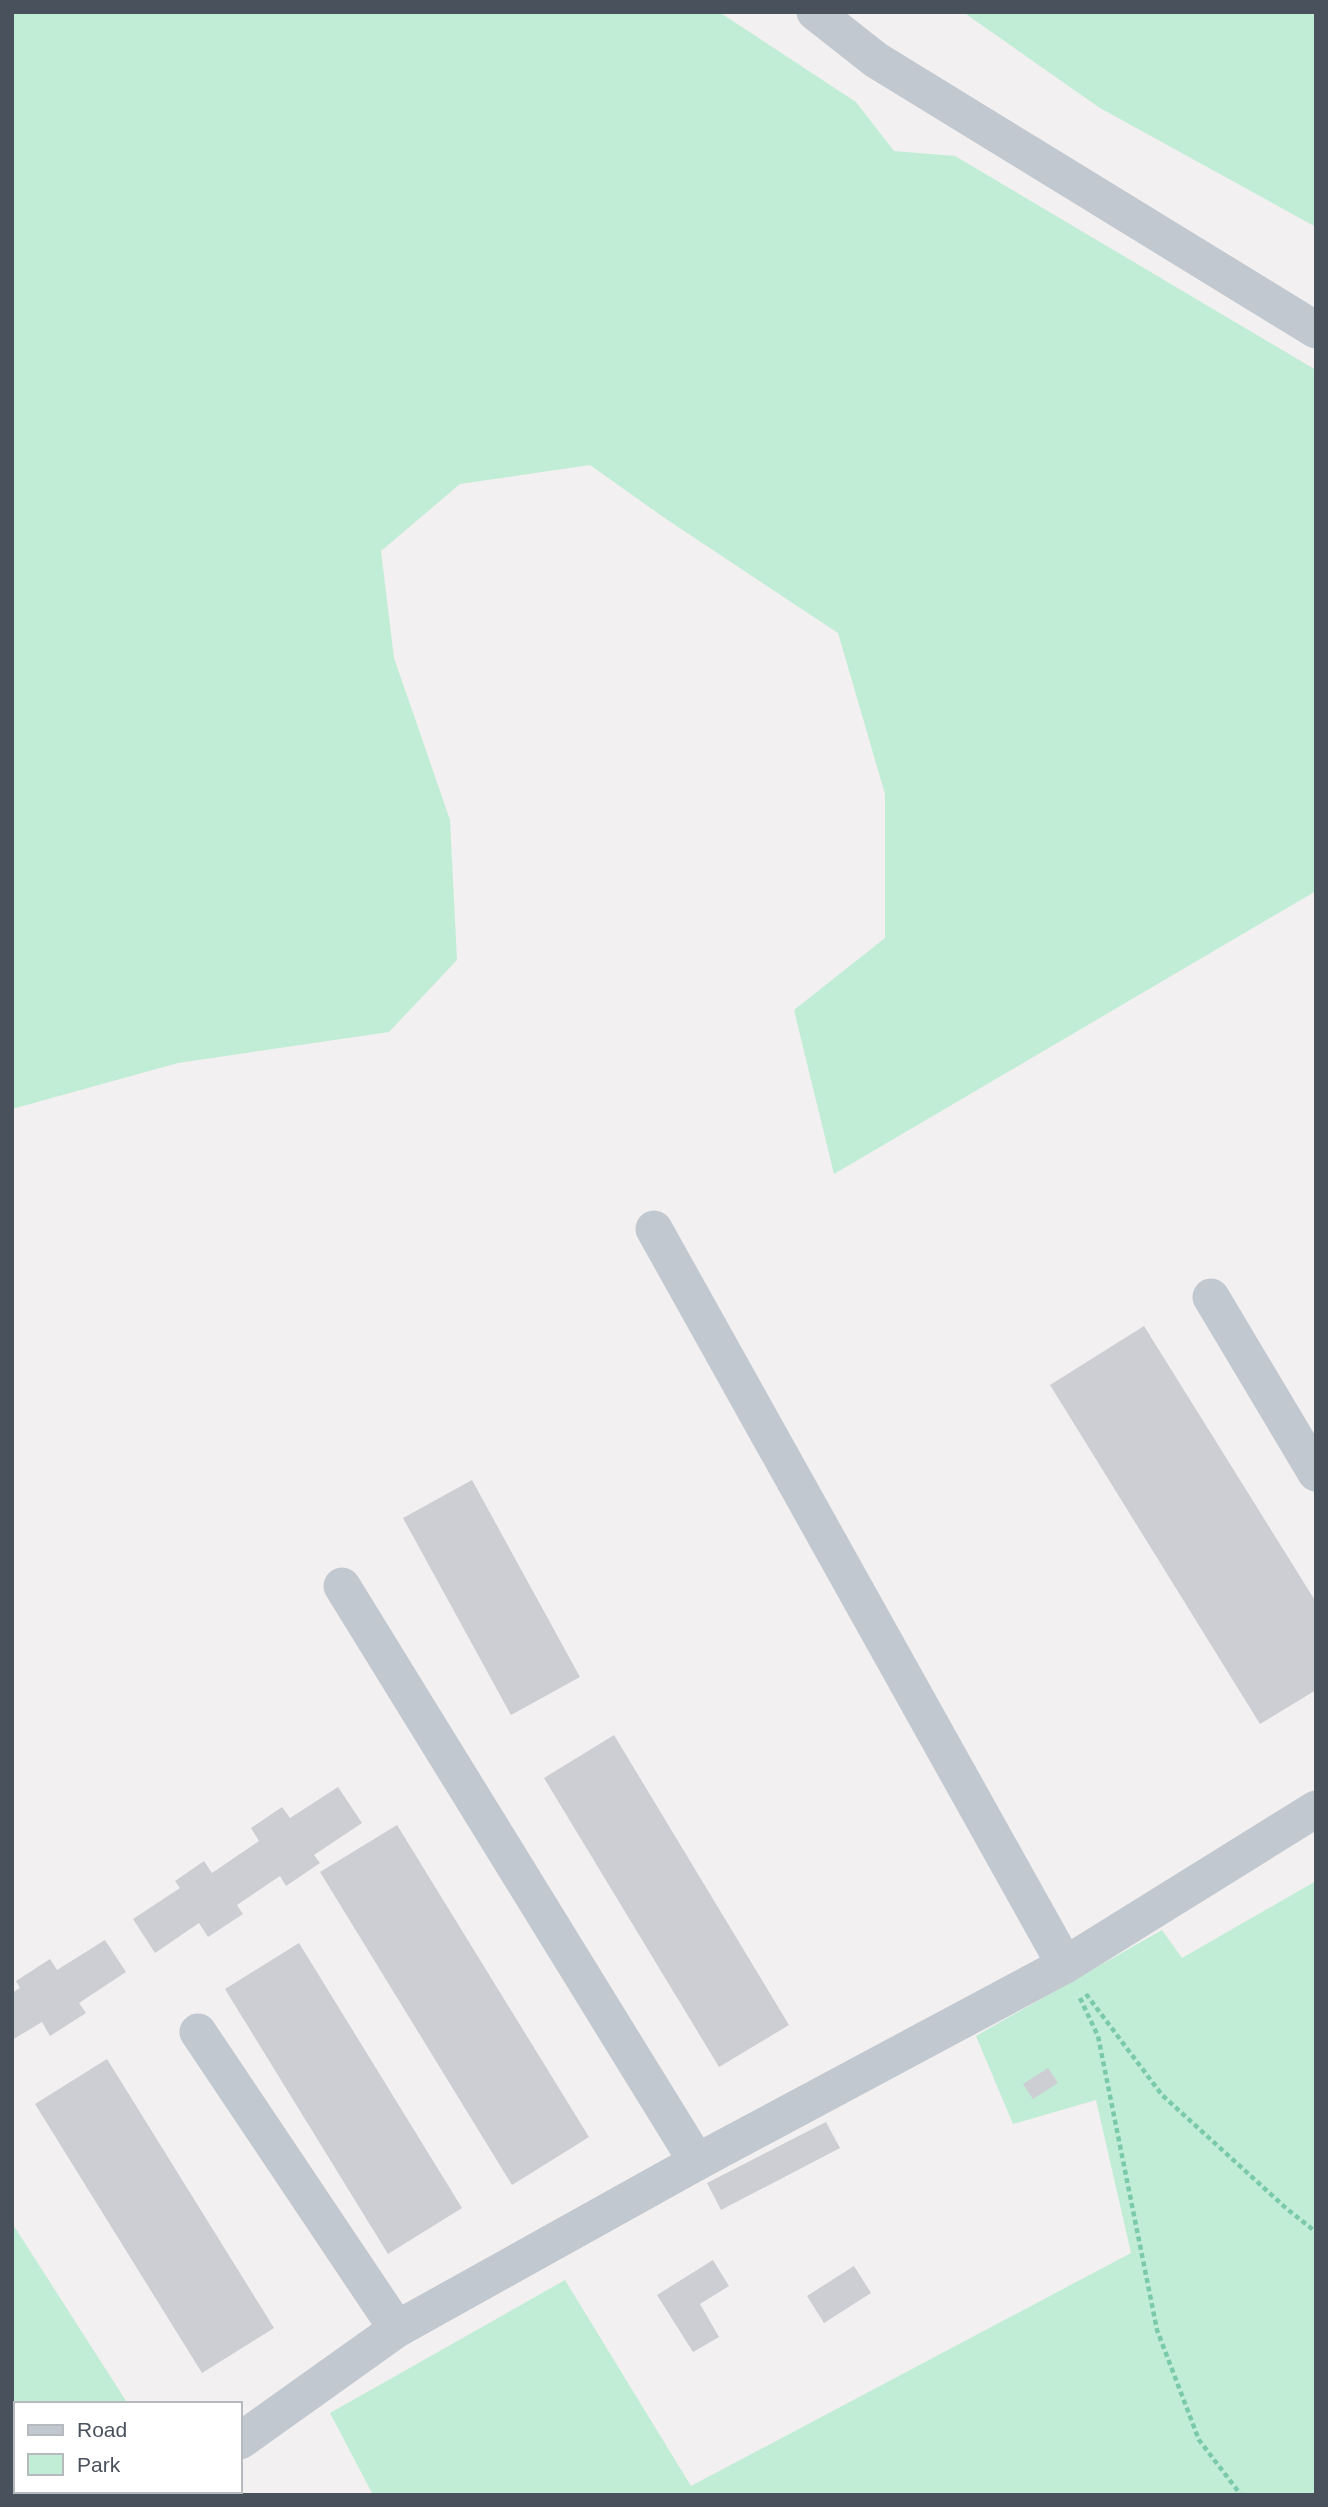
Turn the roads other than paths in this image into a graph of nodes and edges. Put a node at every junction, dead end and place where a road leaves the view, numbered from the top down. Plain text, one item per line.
1 (815, 12) edge
2 (1316, 330) edge
3 (654, 1228) dead end
4 (1211, 1297) dead end
5 (1316, 1473) edge
6 (342, 1586) dead end
7 (1316, 1809) edge
8 (1065, 1965) junction
9 (198, 2032) dead end
10 (697, 2162) junction
11 (397, 2329) junction
12 (242, 2440) edge

1 - 2 street
3 - 8 street
4 - 5 street
6 - 10 street
7 - 8 street
8 - 10 street
9 - 11 street
10 - 11 street
11 - 12 street

